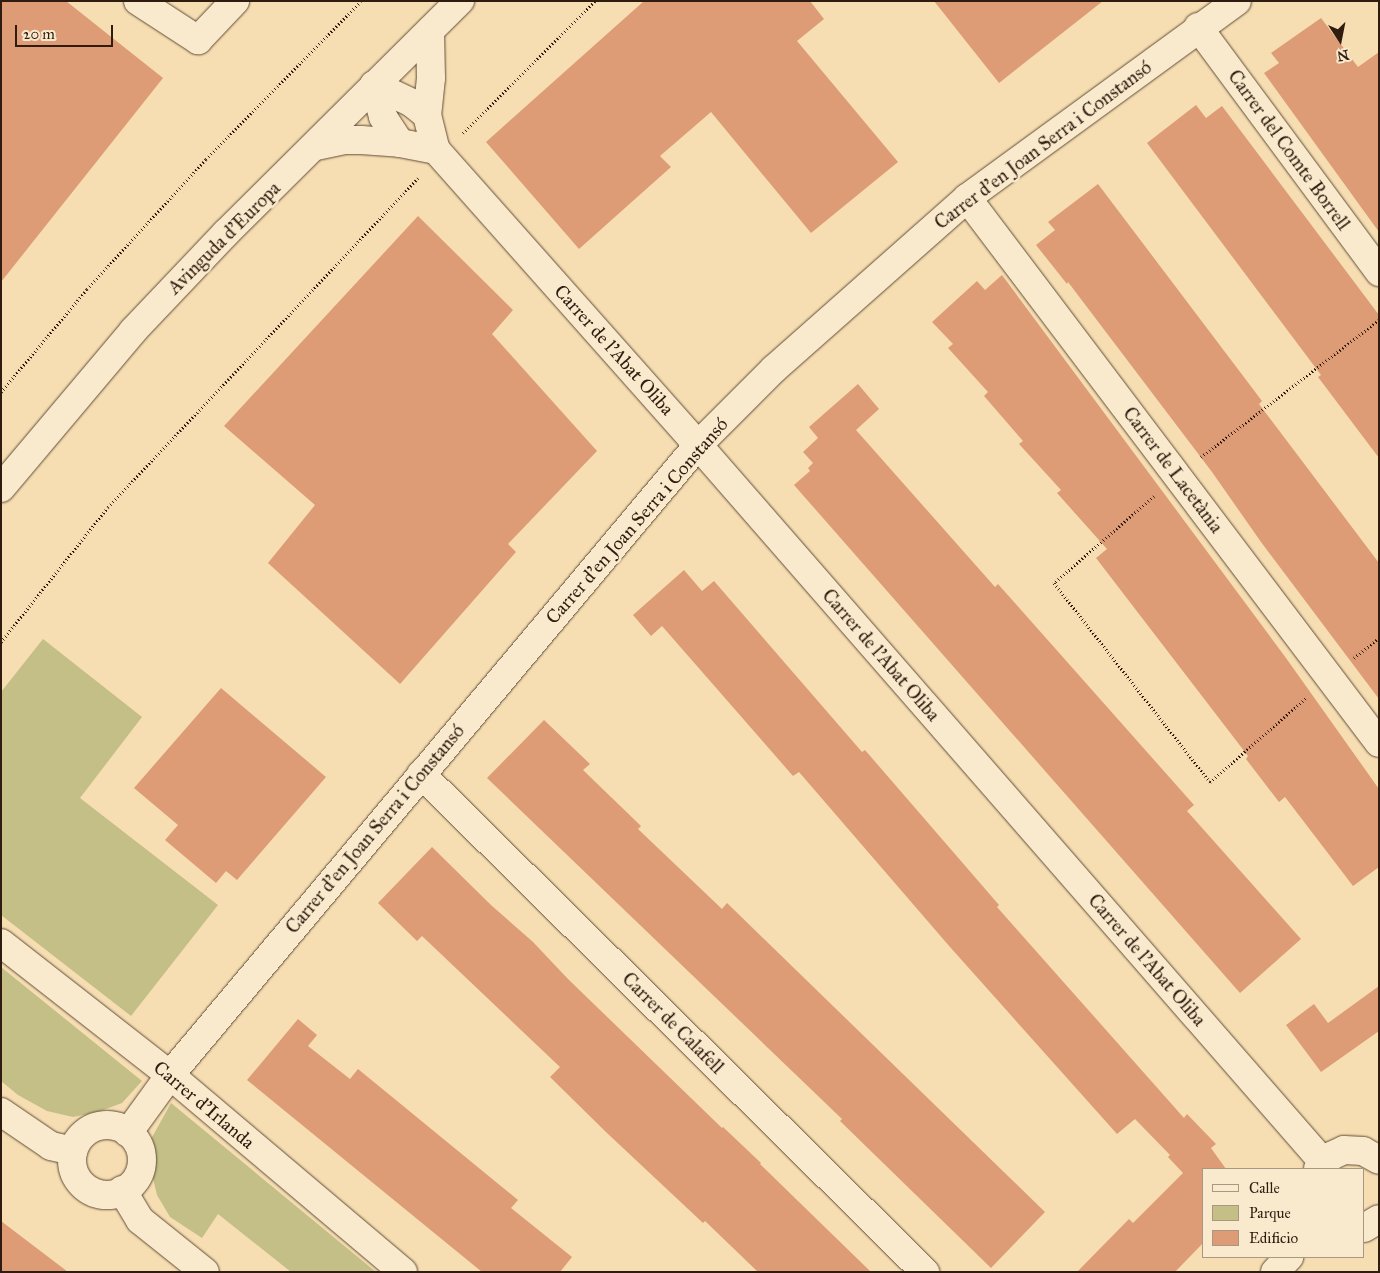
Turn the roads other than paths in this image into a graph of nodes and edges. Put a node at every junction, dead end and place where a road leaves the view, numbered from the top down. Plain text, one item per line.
1 (138, 1) edge
2 (235, 1) edge
3 (1237, 1) edge
4 (444, 11) edge
5 (1198, 27) junction
6 (374, 86) junction
7 (427, 114) junction
8 (400, 143) junction
9 (316, 146) junction
10 (439, 153) junction
11 (967, 198) junction
12 (1379, 272) edge
13 (698, 445) junction
14 (1, 488) edge
15 (1379, 743) edge
16 (421, 774) junction
17 (1, 943) edge
18 (170, 1075) junction
19 (1, 1112) edge
20 (128, 1133) junction
21 (73, 1151) junction
22 (1379, 1160) edge
23 (1321, 1166) edge
24 (122, 1190) junction
25 (1288, 1258) edge
26 (205, 1272) edge
27 (403, 1272) edge
28 (925, 1272) edge
29 (1275, 1272) edge

1 - 2 street
3 - 5 street, Carrer d'en Joan Serra i Constansó
4 - 6 street, Avinguda d'Europa
4 - 7 street, Carrer de l'Abat Oliba
5 - 11 street, Carrer d'en Joan Serra i Constansó
5 - 12 street, Carrer del Comte Borrell
6 - 7 street
6 - 8 street
6 - 9 street, Avinguda d'Europa
7 - 10 street, Carrer de l'Abat Oliba
8 - 9 street
8 - 10 street
9 - 14 street, Avinguda d'Europa
10 - 13 street, Carrer de l'Abat Oliba
11 - 13 street, Carrer d'en Joan Serra i Constansó
11 - 15 street, Carrer de Lacetània
13 - 16 street, Carrer d'en Joan Serra i Constansó
13 - 23 street, Carrer de l'Abat Oliba
16 - 18 street, Carrer d'en Joan Serra i Constansó
16 - 28 street, Carrer de Calafell
17 - 18 street, Carrer d'Irlanda
18 - 20 street, Carrer d'en Joan Serra i Constansó
18 - 27 street, Carrer d'Irlanda
19 - 21 street
20 - 21 street
20 - 24 street
21 - 24 street
22 - 23 street
24 - 26 street
25 - 29 street

